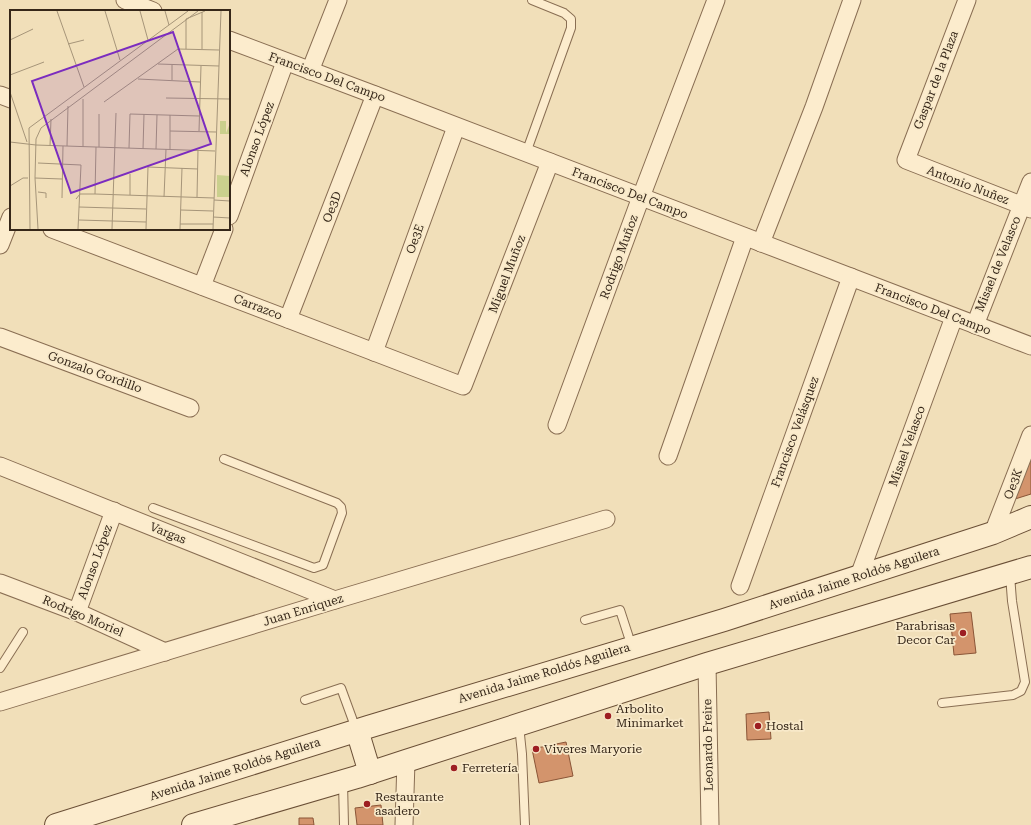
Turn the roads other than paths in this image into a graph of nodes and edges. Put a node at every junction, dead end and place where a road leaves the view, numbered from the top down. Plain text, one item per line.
1 (125, 0) edge
2 (338, 0) edge
3 (532, 0) edge
4 (716, 0) edge
5 (852, 0) edge
6 (967, 0) edge
7 (150, 10) edge
8 (230, 40) edge
9 (285, 62) junction
10 (310, 71) junction
11 (0, 95) edge
12 (375, 95) junction
13 (10, 99) edge
14 (456, 127) junction
15 (526, 154) junction
16 (906, 160) joint
17 (550, 162) junction
18 (235, 181) edge
19 (1031, 182) edge
20 (641, 197) junction
21 (1026, 208) edge
22 (230, 210) edge
23 (10, 220) edge
24 (55, 230) edge
25 (224, 230) edge
26 (745, 237) junction
27 (761, 243) junction
28 (0, 245) edge
29 (851, 277) junction
30 (202, 286) junction
31 (954, 317) junction
32 (288, 319) junction
33 (975, 325) junction
34 (0, 337) edge
35 (1031, 346) edge
36 (374, 352) junction
37 (463, 386) joint
38 (190, 408) dead end
39 (557, 425) dead end
40 (1031, 435) edge
41 (668, 456) dead end
42 (224, 459) dead end
43 (0, 466) edge
44 (153, 508) dead end
45 (114, 511) junction
46 (1031, 518) edge
47 (606, 519) dead end
48 (993, 533) junction
49 (1031, 567) edge
50 (1010, 574) junction
51 (859, 576) junction
52 (0, 583) edge
53 (740, 586) dead end
54 (335, 600) junction
55 (77, 612) junction
56 (585, 620) dead end
57 (23, 632) dead end
58 (632, 647) junction
59 (165, 652) junction
60 (707, 664) junction
61 (0, 668) edge
62 (305, 700) dead end
63 (0, 702) edge
64 (942, 703) dead end
65 (519, 724) junction
66 (357, 730) junction
67 (406, 761) junction
68 (370, 773) junction
69 (343, 781) junction
70 (56, 825) edge
71 (193, 825) edge
72 (344, 825) edge
73 (404, 825) edge
74 (525, 825) edge
75 (710, 825) edge

1 - 7 street
2 - 10 street
3 - 15 lane
4 - 20 street, Rodrigo Muñoz
5 - 27 street
6 - 16 street, Gaspar de la Plaza
8 - 9 street, Francisco Del Campo
9 - 10 street, Francisco Del Campo
9 - 18 street, Alonso López
10 - 12 street, Francisco Del Campo
11 - 13 street
12 - 14 street, Francisco Del Campo
12 - 32 street, Oe3D
14 - 15 street, Francisco Del Campo
14 - 36 street, Oe3E
15 - 17 street, Francisco Del Campo
16 - 21 street, Antonio Nuñez
17 - 20 street, Francisco Del Campo
17 - 37 street, Miguel Muñoz
18 - 22 street, Alonso López
19 - 21 street, Misael de Velasco
20 - 26 street, Francisco Del Campo
20 - 39 street, Rodrigo Muñoz
21 - 33 street, Misael de Velasco
23 - 28 street
24 - 30 street, Carrazco
25 - 30 street
26 - 27 street, Francisco Del Campo
26 - 41 street
27 - 29 street, Francisco Del Campo
29 - 31 street, Francisco Del Campo
29 - 53 street, Francisco Velásquez
30 - 32 street, Carrazco
31 - 33 street, Francisco Del Campo
31 - 51 street, Misael Velasco
32 - 36 street, Carrazco
33 - 35 street, Francisco Del Campo
34 - 38 street, Gonzalo Gordillo
36 - 37 street, Carrazco
40 - 48 street, Oe3K
42 - 44 lane
43 - 45 street, Vargas
45 - 54 street, Vargas
45 - 55 street, Alonso López
46 - 48 street, Avenida Jaime Roldós Aguilera
47 - 54 street, Juan Enriquez
48 - 51 street, Avenida Jaime Roldós Aguilera
49 - 50 street
50 - 60 street
50 - 64 lane
51 - 58 street, Avenida Jaime Roldós Aguilera
52 - 55 street, Rodrigo Moriel
54 - 59 street, Juan Enriquez
55 - 59 street, Rodrigo Moriel
56 - 58 lane
57 - 61 lane
58 - 66 street, Avenida Jaime Roldós Aguilera
59 - 63 street, Juan Enriquez
60 - 65 street
60 - 75 street, Leonardo Freire
62 - 66 lane
65 - 67 street
65 - 74 lane
66 - 68 street
66 - 70 street, Avenida Jaime Roldós Aguilera
67 - 68 street
67 - 73 street
68 - 69 street
69 - 71 street
69 - 72 lane

